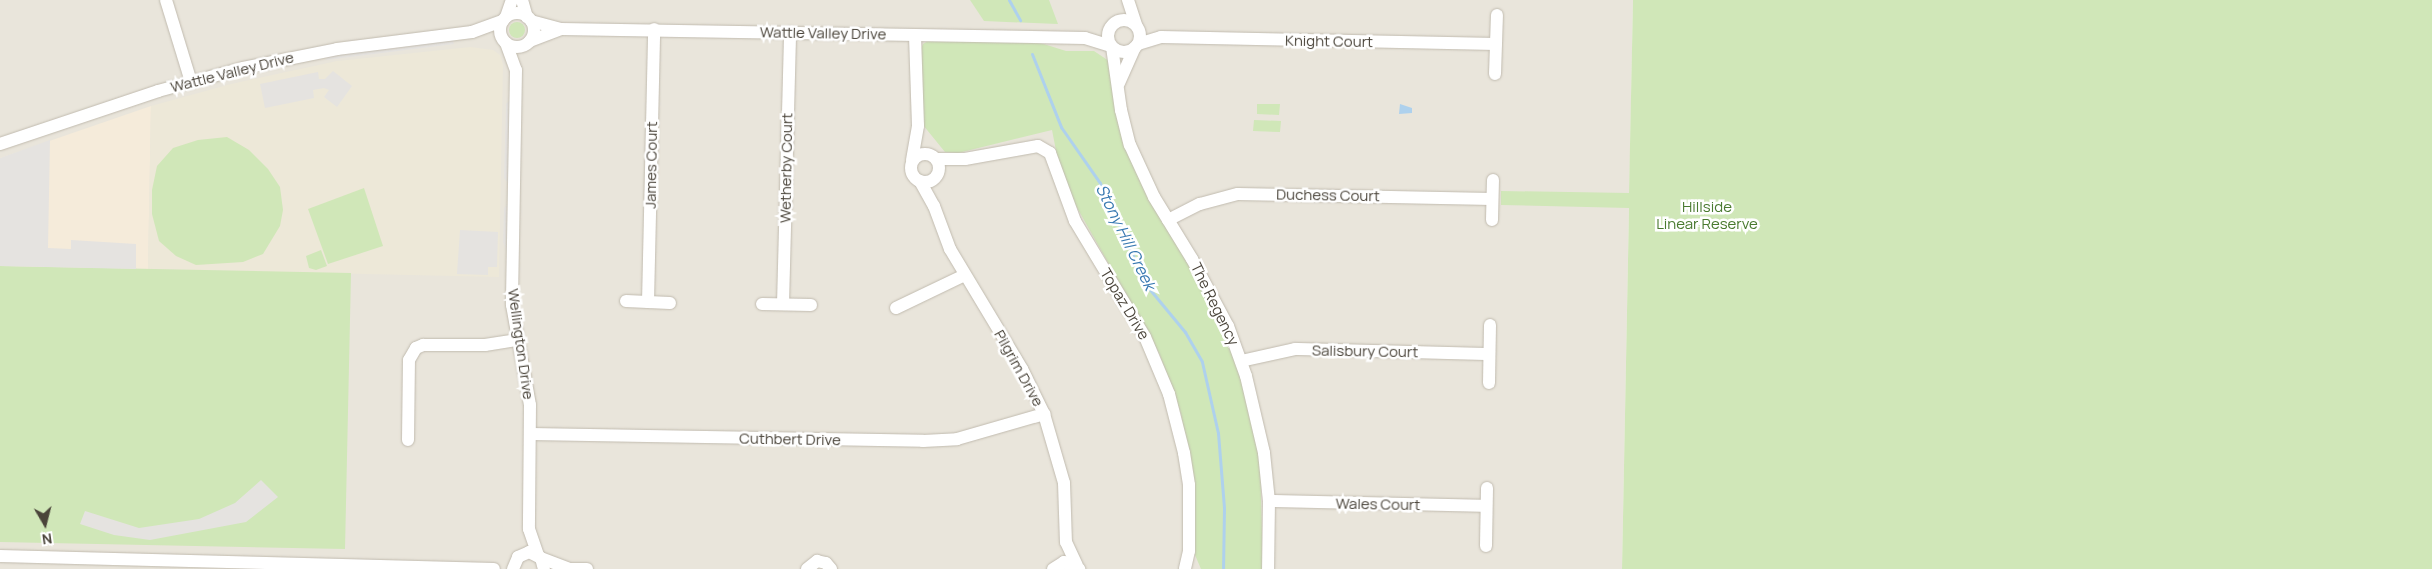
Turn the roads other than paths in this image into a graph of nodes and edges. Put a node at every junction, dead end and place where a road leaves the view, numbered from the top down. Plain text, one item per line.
1 (166, 0) edge
2 (512, 0) edge
3 (522, 0) edge
4 (1123, 0) edge
5 (1128, 0) edge
6 (1497, 16) dead end
7 (505, 19) junction
8 (529, 19) junction
9 (1113, 25) junction
10 (1136, 26) junction
11 (562, 29) junction
12 (654, 29) junction
13 (472, 32) junction
14 (790, 32) junction
15 (915, 35) junction
16 (1162, 37) junction
17 (1086, 38) junction
18 (505, 41) junction
19 (529, 42) junction
20 (1496, 44) junction
21 (1137, 46) junction
22 (1112, 47) junction
23 (516, 70) junction
24 (1496, 74) dead end
25 (191, 82) junction
26 (1119, 83) junction
27 (918, 126) junction
28 (0, 144) edge
29 (912, 160) junction
30 (934, 166) junction
31 (1493, 180) dead end
32 (920, 181) junction
33 (1492, 199) junction
34 (934, 206) junction
35 (1168, 220) junction
36 (1492, 220) dead end
37 (965, 275) junction
38 (626, 301) dead end
39 (648, 302) junction
40 (670, 303) dead end
41 (762, 304) dead end
42 (783, 304) junction
43 (811, 305) dead end
44 (896, 308) dead end
45 (1490, 325) dead end
46 (518, 340) junction
47 (1489, 354) junction
48 (1241, 361) junction
49 (1489, 383) dead end
50 (1044, 414) junction
51 (531, 434) junction
52 (408, 440) dead end
53 (1487, 488) dead end
54 (1269, 501) junction
55 (1486, 506) junction
56 (529, 529) junction
57 (1066, 542) junction
58 (1486, 546) dead end
59 (1190, 551) junction
60 (0, 556) edge
61 (519, 556) junction
62 (541, 561) edge
63 (42, 563) edge
64 (161, 564) edge
65 (291, 566) edge
66 (426, 567) edge
67 (491, 568) edge
68 (806, 568) edge
69 (833, 568) edge
70 (1053, 568) edge
71 (1078, 568) edge
72 (513, 569) edge
73 (569, 569) edge
74 (587, 569) edge
75 (1185, 569) edge
76 (1196, 569) edge
77 (1268, 569) edge

1 - 25 street
2 - 7 street
3 - 8 street
4 - 9 street
5 - 10 street
6 - 20 street
7 - 8 street
7 - 13 street, Wattle Valley Drive
7 - 18 street
8 - 11 street, Wattle Valley Drive
8 - 19 street
9 - 10 street
9 - 17 street, Wattle Valley Drive
9 - 22 street
10 - 16 street, Knight Court
10 - 21 street
11 - 12 street, Wattle Valley Drive
11 - 19 street, Wattle Valley Drive
12 - 14 street, Wattle Valley Drive
12 - 39 street, James Court
13 - 18 street, Wattle Valley Drive
13 - 25 street, Wattle Valley Drive
14 - 15 street, Wattle Valley Drive
14 - 42 street, Wetherby Court
15 - 17 street, Wattle Valley Drive
15 - 27 street, Pilgrim Drive
16 - 20 street, Knight Court
16 - 21 street, Knight Court
17 - 22 street, Wattle Valley Drive
18 - 19 street
18 - 23 street, Wellington Drive
19 - 23 street, Wellington Drive
20 - 24 street
21 - 22 street
21 - 26 street, The Regency
22 - 26 street, The Regency
23 - 46 street, Wellington Drive
25 - 28 street, Wattle Valley Drive
26 - 35 street, The Regency
27 - 29 street, Pilgrim Drive
27 - 30 street, Pilgrim Drive
29 - 30 street
29 - 32 street, Pilgrim Drive
30 - 32 street
30 - 34 street, Pilgrim Drive
30 - 59 street, Topaz Drive
31 - 33 street
32 - 34 street, Pilgrim Drive
33 - 35 street, Duchess Court
33 - 36 street
34 - 37 street, Pilgrim Drive
35 - 48 street, The Regency
37 - 44 street
37 - 50 street, Pilgrim Drive
38 - 39 street
39 - 40 street
41 - 42 street
42 - 43 street
45 - 47 street
46 - 51 street, Wellington Drive
46 - 52 street
47 - 48 street, Salisbury Court
47 - 49 street
48 - 54 street, The Regency
50 - 51 street, Cuthbert Drive
50 - 57 street, Pilgrim Drive
51 - 56 street, Wellington Drive
53 - 55 street
54 - 55 street, Wales Court
54 - 77 street, The Regency
55 - 58 street
56 - 61 street, Wellington Drive
56 - 62 street, Wellington Drive
57 - 70 street, Pilgrim Drive
57 - 71 street, Pilgrim Drive
59 - 75 street, Topaz Drive
59 - 76 street, Topaz Drive
60 - 63 street
61 - 62 street
61 - 67 street
61 - 72 street, Wellington Drive
62 - 73 street
63 - 64 street
64 - 65 street
65 - 66 street
66 - 67 street
68 - 69 street
70 - 71 street
73 - 74 street

